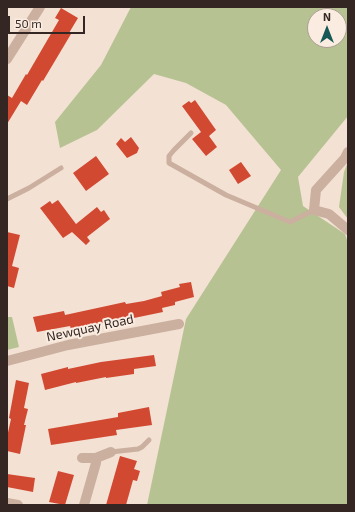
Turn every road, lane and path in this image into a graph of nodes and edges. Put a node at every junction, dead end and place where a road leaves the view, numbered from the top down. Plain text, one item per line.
1 (40, 7) edge
2 (7, 59) edge
3 (191, 133) dead end
4 (348, 152) edge
5 (61, 168) dead end
6 (7, 199) edge
7 (314, 210) junction
8 (348, 230) edge
9 (180, 324) dead end
10 (7, 361) edge
11 (149, 440) dead end
12 (111, 452) joint
13 (82, 458) dead end
14 (96, 458) junction
15 (7, 503) edge
16 (18, 505) edge
17 (84, 505) edge

1 - 2 street
3 - 7 lane
4 - 7 street
5 - 6 lane
7 - 8 street
9 - 10 street, Newquay Road
11 - 12 lane
12 - 14 street
13 - 14 street
14 - 17 street
15 - 16 street

